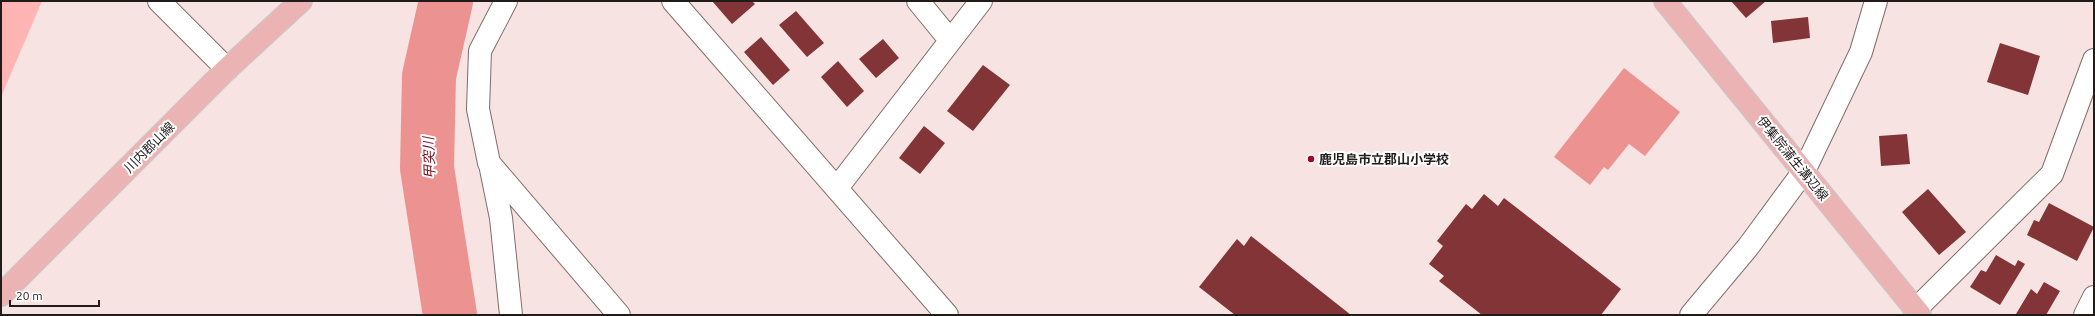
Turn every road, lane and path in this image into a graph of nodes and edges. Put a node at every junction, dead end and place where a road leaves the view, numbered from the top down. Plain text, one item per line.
1 (159, 1) edge
2 (301, 1) edge
3 (506, 1) edge
4 (673, 1) edge
5 (918, 1) edge
6 (981, 1) edge
7 (1665, 1) edge
8 (1876, 1) edge
9 (950, 40) junction
10 (2094, 60) edge
11 (227, 69) junction
12 (489, 162) junction
13 (1804, 170) junction
14 (837, 188) junction
15 (1, 296) edge
16 (2094, 297) edge
17 (1917, 313) edge
18 (511, 315) edge
19 (619, 315) edge
20 (947, 315) edge
21 (1691, 315) edge
22 (2085, 315) edge

1 - 11 street
2 - 11 main road, 川内郡山線
3 - 12 street
4 - 14 street
5 - 9 street
6 - 9 street
7 - 13 main road, 伊集院蒲生溝辺線
8 - 13 street
9 - 14 street
10 - 17 street
11 - 15 main road, 川内郡山線
12 - 18 street
12 - 19 street
13 - 17 main road, 伊集院蒲生溝辺線
13 - 21 street
14 - 20 street
16 - 22 street

